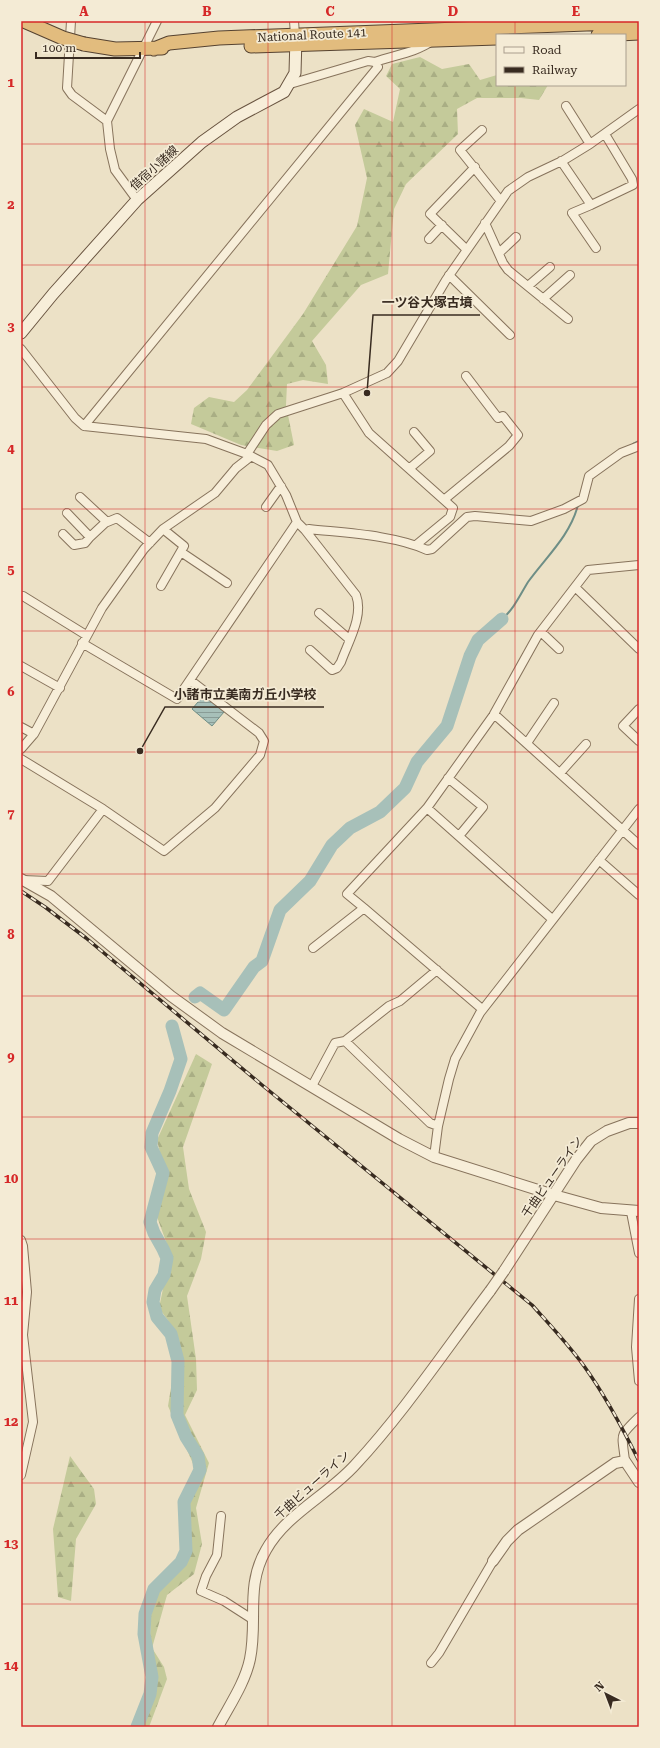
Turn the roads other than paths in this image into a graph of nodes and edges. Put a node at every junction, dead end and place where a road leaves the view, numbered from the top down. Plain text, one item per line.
1 (24, 21) edge
2 (71, 21) edge
3 (157, 21) edge
4 (294, 21) edge
5 (639, 22) edge
6 (618, 28) edge
7 (639, 33) edge
8 (601, 34) edge
9 (496, 38) edge
10 (296, 40) junction
11 (433, 41) junction
12 (149, 49) junction
13 (375, 62) junction
14 (290, 84) junction
15 (566, 106) dead end
16 (639, 109) edge
17 (107, 121) junction
18 (482, 130) dead end
19 (605, 134) junction
20 (590, 144) junction
21 (561, 161) junction
22 (474, 167) junction
23 (137, 200) junction
24 (500, 200) junction
25 (591, 206) junction
26 (485, 222) junction
27 (442, 225) junction
28 (516, 237) dead end
29 (429, 239) dead end
30 (596, 248) dead end
31 (466, 249) junction
32 (499, 253) junction
33 (550, 266) dead end
34 (449, 275) junction
35 (570, 275) dead end
36 (528, 286) junction
37 (543, 299) junction
38 (568, 319) dead end
39 (21, 333) edge
40 (510, 335) dead end
41 (21, 349) edge
42 (466, 376) dead end
43 (343, 393) junction
44 (84, 426) junction
45 (414, 432) dead end
46 (639, 446) edge
47 (248, 456) junction
48 (410, 468) junction
49 (281, 486) junction
50 (80, 497) dead end
51 (445, 499) junction
52 (266, 507) dead end
53 (67, 513) dead end
54 (107, 522) junction
55 (297, 522) junction
56 (163, 529) junction
57 (305, 530) junction
58 (63, 534) dead end
59 (90, 537) junction
60 (150, 543) junction
61 (416, 545) junction
62 (181, 552) junction
63 (639, 565) edge
64 (227, 583) dead end
65 (161, 586) dead end
66 (575, 587) junction
67 (23, 596) dead end
68 (319, 613) dead end
69 (541, 632) junction
70 (84, 639) junction
71 (350, 639) junction
72 (559, 649) dead end
73 (639, 649) edge
74 (310, 650) dead end
75 (21, 666) edge
76 (190, 680) junction
77 (60, 688) junction
78 (554, 703) dead end
79 (639, 709) edge
80 (495, 713) junction
81 (21, 727) edge
82 (34, 734) junction
83 (639, 741) edge
84 (527, 743) junction
85 (586, 744) dead end
86 (21, 749) edge
87 (21, 759) edge
88 (560, 773) junction
89 (448, 778) junction
90 (427, 808) junction
91 (639, 809) edge
92 (103, 810) junction
93 (622, 830) junction
94 (459, 836) junction
95 (639, 845) edge
96 (599, 860) junction
97 (22, 879) edge
98 (639, 895) edge
99 (364, 908) junction
100 (552, 919) junction
101 (313, 948) dead end
102 (437, 970) junction
103 (482, 1009) junction
104 (345, 1041) junction
105 (312, 1086) junction
106 (639, 1123) edge
107 (438, 1126) junction
108 (434, 1157) junction
109 (554, 1195) junction
110 (635, 1211) edge
111 (21, 1240) edge
112 (639, 1253) edge
113 (639, 1299) edge
114 (639, 1381) edge
115 (639, 1416) edge
116 (625, 1461) junction
117 (21, 1475) edge
118 (639, 1482) edge
119 (221, 1516) dead end
120 (493, 1561) joint
121 (252, 1619) junction
122 (431, 1662) dead end
123 (218, 1727) edge

1 - 12 highway, National Route 141, bridge
2 - 17 street
3 - 12 street
4 - 10 street
5 - 6 highway, National Route 141
6 - 7 highway, National Route 141
6 - 8 highway, National Route 141
6 - 10 highway, National Route 141
9 - 11 highway, National Route 141
10 - 11 highway, National Route 141
10 - 12 highway, National Route 141
10 - 14 main road
11 - 13 street
12 - 17 street
13 - 14 street
13 - 44 street
14 - 23 main road, 借宿小諸線
15 - 20 street
16 - 19 street
17 - 23 street
18 - 22 street
19 - 20 street
19 - 25 street
20 - 21 street
21 - 24 street
21 - 25 street
22 - 24 street
22 - 27 street
23 - 39 main road, 借宿小諸線
24 - 26 street
25 - 30 street
26 - 31 street
26 - 32 street
27 - 29 street
27 - 31 street
28 - 32 street
31 - 34 street
32 - 36 street
33 - 36 street
34 - 40 street
34 - 43 street
35 - 37 street
36 - 37 street
37 - 38 street
41 - 44 street
42 - 51 street
43 - 47 street
43 - 48 street
44 - 47 street
45 - 48 street
46 - 61 street
47 - 49 street
47 - 56 street
48 - 51 street
49 - 52 street
49 - 55 street
50 - 54 street
51 - 61 street
53 - 59 street
54 - 59 street
54 - 60 street
55 - 57 street
55 - 76 street
56 - 60 street
56 - 62 street
57 - 61 street
57 - 71 street
58 - 59 street
60 - 70 street
62 - 64 street
62 - 65 street
63 - 66 street
66 - 69 street
66 - 73 street
67 - 70 street
68 - 71 street
69 - 72 street
69 - 80 street
70 - 76 street
70 - 77 street
71 - 74 street
75 - 77 street
76 - 92 street
77 - 82 street
78 - 84 street
79 - 83 street
80 - 84 street
80 - 89 street
81 - 82 street
82 - 86 street
84 - 88 street
85 - 88 street
87 - 92 street
88 - 93 street
89 - 90 street
89 - 94 street
90 - 94 street
90 - 99 street
91 - 93 street
92 - 97 street
93 - 95 street
93 - 96 street
94 - 100 street
96 - 98 street
96 - 100 street
97 - 105 street
99 - 101 street
99 - 102 street
100 - 103 street
102 - 103 street
102 - 104 street
103 - 107 street
104 - 105 street
104 - 107 street
105 - 108 street
106 - 109 street, 千曲ビューライン
107 - 108 street
108 - 109 street
109 - 110 street
109 - 121 street, 千曲ビューライン, bridge
110 - 112 street
111 - 117 street
113 - 114 street
115 - 116 street
116 - 118 street
116 - 120 street
119 - 121 street
120 - 122 street
121 - 123 street, 千曲ビューライン

